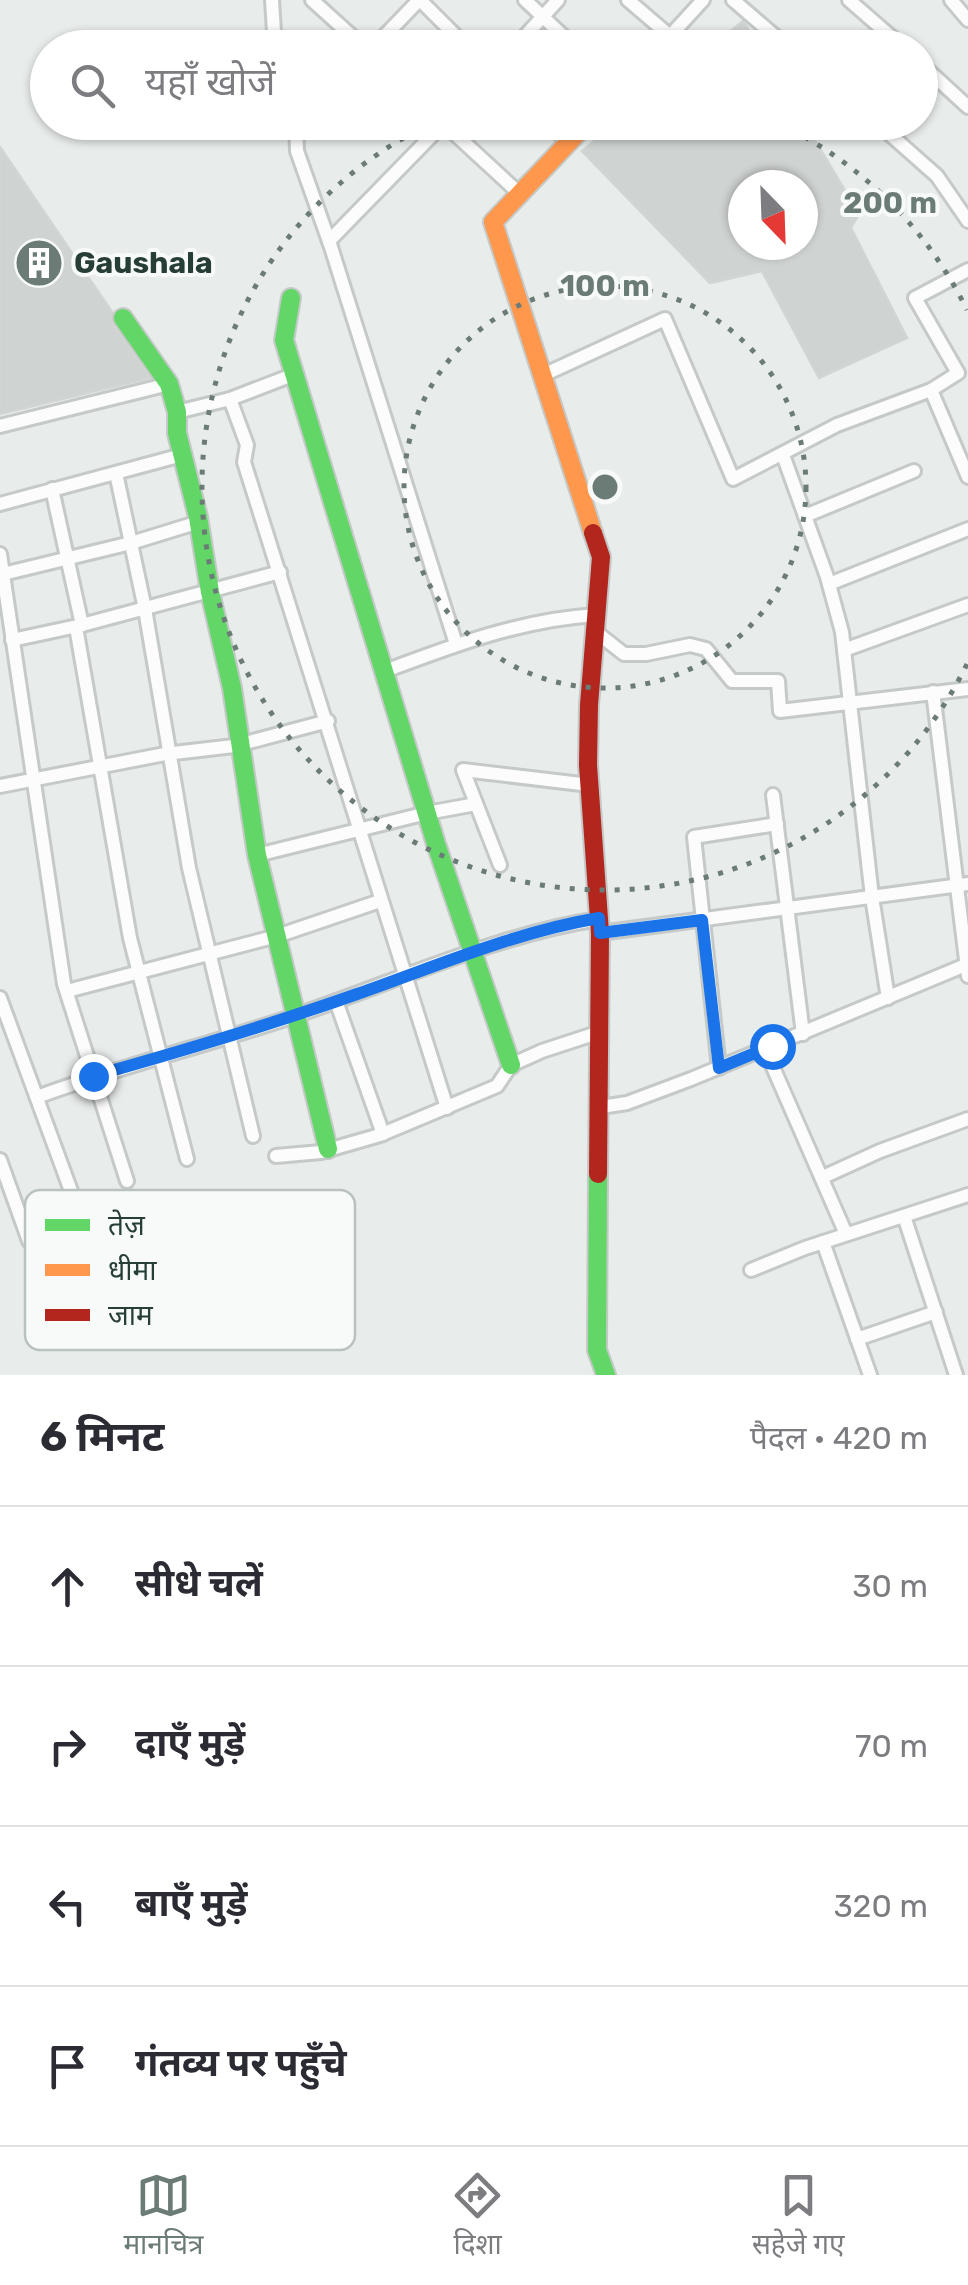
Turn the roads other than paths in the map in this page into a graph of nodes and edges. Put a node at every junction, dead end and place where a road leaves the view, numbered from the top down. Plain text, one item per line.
1 (272, 0) edge
2 (312, 0) edge
3 (419, 0) edge
4 (524, 0) edge
5 (558, 0) edge
6 (628, 0) edge
7 (703, 0) edge
8 (734, 0) edge
9 (850, 0) edge
10 (951, 0) edge
11 (542, 16) junction
12 (968, 20) edge
13 (274, 30) edge
14 (346, 30) edge
15 (391, 30) edge
16 (450, 30) edge
17 (530, 30) edge
18 (557, 30) edge
19 (663, 30) edge
20 (676, 30) edge
21 (768, 30) edge
22 (884, 30) edge
23 (938, 80) edge
24 (968, 107) edge
25 (297, 140) edge
26 (428, 140) edge
27 (461, 140) edge
28 (566, 140) edge
29 (572, 140) edge
30 (896, 140) edge
31 (569, 143) junction
32 (520, 194) junction
33 (968, 221) edge
34 (329, 241) junction
35 (968, 270) edge
36 (290, 298) dead end
37 (123, 318) dead end
38 (296, 374) junction
39 (541, 376) junction
40 (169, 384) junction
41 (931, 390) junction
42 (230, 398) junction
43 (177, 412) junction
44 (0, 426) edge
45 (182, 454) junction
46 (783, 455) junction
47 (914, 471) dead end
48 (116, 473) junction
49 (968, 476) edge
50 (52, 490) junction
51 (0, 504) edge
52 (805, 516) junction
53 (199, 522) junction
54 (968, 529) edge
55 (131, 543) junction
56 (0, 554) edge
57 (67, 558) junction
58 (280, 572) junction
59 (4, 574) junction
60 (829, 584) junction
61 (210, 592) junction
62 (968, 604) edge
63 (145, 609) junction
64 (597, 623) junction
65 (79, 626) junction
66 (12, 640) junction
67 (456, 644) junction
68 (844, 650) junction
69 (385, 672) junction
70 (968, 689) edge
71 (933, 692) junction
72 (850, 701) junction
73 (328, 722) junction
74 (240, 744) junction
75 (169, 754) junction
76 (100, 768) junction
77 (33, 780) junction
78 (590, 785) junction
79 (0, 786) edge
80 (773, 795) dead end
81 (476, 804) junction
82 (427, 813) junction
83 (776, 824) junction
84 (358, 832) junction
85 (258, 855) junction
86 (500, 865) dead end
87 (962, 885) edge
88 (872, 897) junction
89 (380, 901) junction
90 (788, 908) junction
91 (702, 920) junction
92 (600, 926) junction
93 (278, 936) junction
94 (208, 953) junction
95 (472, 954) junction
96 (967, 968) edge
97 (138, 970) junction
98 (405, 977) junction
99 (66, 991) junction
100 (0, 998) edge
101 (888, 998) junction
102 (336, 1001) junction
103 (297, 1015) junction
104 (600, 1032) junction
105 (803, 1034) junction
106 (230, 1037) junction
107 (765, 1049) junction
108 (160, 1057) junction
109 (511, 1065) junction
110 (719, 1068) junction
111 (93, 1076) junction
112 (36, 1097) junction
113 (600, 1107) junction
114 (446, 1108) junction
115 (968, 1120) edge
116 (382, 1134) junction
117 (253, 1136) dead end
118 (328, 1150) junction
119 (276, 1156) dead end
120 (0, 1160) edge
121 (187, 1160) dead end
122 (823, 1177) junction
123 (127, 1181) dead end
124 (71, 1190) edge
125 (968, 1195) edge
126 (904, 1216) junction
127 (25, 1230) edge
128 (846, 1234) junction
129 (823, 1242) junction
130 (750, 1270) dead end
131 (936, 1312) junction
132 (857, 1339) junction
133 (606, 1375) edge
134 (870, 1375) edge
135 (956, 1375) edge

1 - 13 street
2 - 14 street
3 - 15 street
3 - 16 street
4 - 11 street
5 - 11 street
6 - 19 street
7 - 20 street
8 - 21 street
9 - 22 street
10 - 12 street
11 - 17 street
11 - 18 street
23 - 24 street
25 - 34 street
26 - 34 street
27 - 32 street
28 - 31 street
29 - 31 street
30 - 33 street
31 - 32 street
32 - 39 street
34 - 67 street
35 - 41 street
36 - 38 street
37 - 40 street
38 - 42 street
38 - 69 street
39 - 46 street
39 - 64 street
40 - 43 street
40 - 44 street
41 - 46 street
41 - 49 street
42 - 43 street
42 - 58 street
43 - 45 street
45 - 48 street
45 - 53 street
46 - 52 street
47 - 52 street
48 - 50 street
48 - 55 street
50 - 51 street
50 - 57 street
52 - 60 street
53 - 55 street
53 - 61 street
54 - 60 street
55 - 57 street
55 - 63 street
56 - 59 street
57 - 59 street
57 - 65 street
58 - 61 street
58 - 73 street
59 - 66 street
60 - 68 street
61 - 63 street
61 - 74 street
62 - 68 street
63 - 65 street
63 - 75 street
64 - 67 street
64 - 72 street
64 - 78 street
65 - 66 street
65 - 76 street
66 - 77 street
67 - 69 street
68 - 72 street
69 - 82 street
70 - 71 street
71 - 72 street
71 - 87 street
72 - 88 street
73 - 74 street
73 - 84 street
74 - 75 street
74 - 85 street
75 - 76 street
75 - 94 street
76 - 77 street
76 - 97 street
77 - 79 street
77 - 99 street
78 - 81 street
78 - 92 street
80 - 83 street
81 - 82 street
81 - 86 street
82 - 84 street
82 - 95 street
83 - 90 street
83 - 91 street
84 - 85 street
84 - 89 street
85 - 93 street
87 - 88 street
87 - 96 street
88 - 90 street
88 - 101 street
89 - 93 street
89 - 98 street
90 - 91 street
90 - 105 street
91 - 92 street
91 - 110 street
92 - 95 street
92 - 104 street
93 - 94 street
93 - 103 street
94 - 97 street
94 - 106 street
95 - 98 street
95 - 109 street
96 - 101 street
97 - 99 street
97 - 108 street
98 - 102 street
98 - 114 street
99 - 111 street
100 - 112 street
101 - 105 street
102 - 103 street
102 - 116 street
103 - 106 street
103 - 118 street
104 - 109 street
104 - 113 street
105 - 107 street
106 - 108 street
106 - 117 street
107 - 110 street
107 - 122 street
108 - 111 street
108 - 121 street
109 - 114 street
110 - 113 street
111 - 112 street
111 - 123 street
112 - 124 street
113 - 133 street
114 - 116 street
115 - 122 street
116 - 118 street
118 - 119 street
120 - 127 street
122 - 128 street
125 - 126 street
126 - 128 street
126 - 131 street
128 - 129 street
129 - 130 street
129 - 132 street
131 - 132 street
131 - 135 street
132 - 134 street

